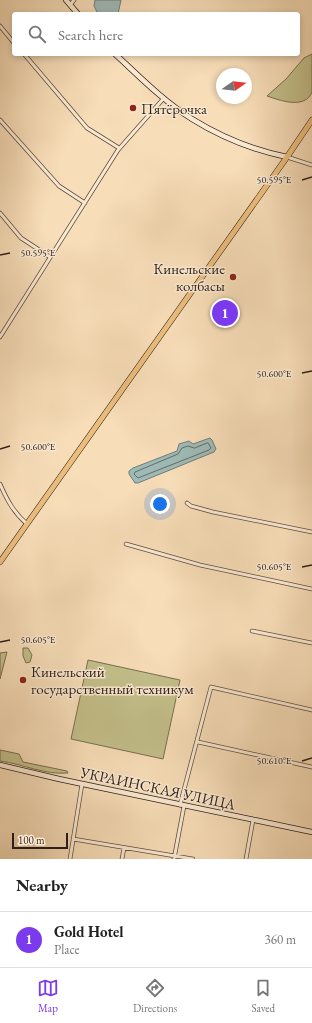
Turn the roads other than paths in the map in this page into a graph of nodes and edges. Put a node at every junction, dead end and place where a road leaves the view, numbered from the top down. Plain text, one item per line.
1 (66, 0) edge
2 (74, 0) edge
3 (70, 5) junction
4 (76, 12) edge
5 (0, 26) edge
6 (12, 40) edge
7 (26, 56) edge
8 (117, 56) edge
9 (164, 98) junction
10 (0, 120) edge
11 (312, 120) edge
12 (119, 148) junction
13 (287, 157) junction
14 (312, 165) edge
15 (85, 202) junction
16 (0, 213) edge
17 (50, 258) junction
18 (0, 337) edge
19 (0, 484) edge
20 (187, 503) dead end
21 (27, 524) junction
22 (312, 532) edge
23 (126, 544) dead end
24 (0, 562) edge
25 (312, 588) edge
26 (252, 631) dead end
27 (312, 643) edge
28 (312, 710) edge
29 (198, 742) junction
30 (0, 765) edge
31 (312, 767) edge
32 (82, 784) junction
33 (182, 805) junction
34 (253, 820) junction
35 (312, 832) edge
36 (73, 839) junction
37 (124, 848) junction
38 (175, 857) edge
39 (70, 859) edge
40 (122, 859) edge
41 (193, 859) edge
42 (246, 859) edge

1 - 3 main road
2 - 3 street
3 - 4 main road
5 - 6 street
7 - 12 street
8 - 9 main road
9 - 12 street
9 - 13 main road
10 - 15 street
11 - 13 main road
12 - 15 street
13 - 14 street
13 - 21 main road
15 - 17 street
16 - 17 street
17 - 18 street
19 - 21 street
20 - 22 street
21 - 24 main road
23 - 25 street
26 - 27 street
28 - 29 street
29 - 31 street
29 - 33 street
30 - 32 main road, УКРАИНСКАЯ УЛИЦА
32 - 33 main road, УКРАИНСКАЯ УЛИЦА
32 - 36 street
33 - 34 main road, УКРАИНСКАЯ УЛИЦА
33 - 38 street
34 - 35 main road, УКРАИНСКАЯ УЛИЦА
34 - 42 street
36 - 37 street
36 - 39 street
37 - 38 street
37 - 40 street
38 - 41 street

